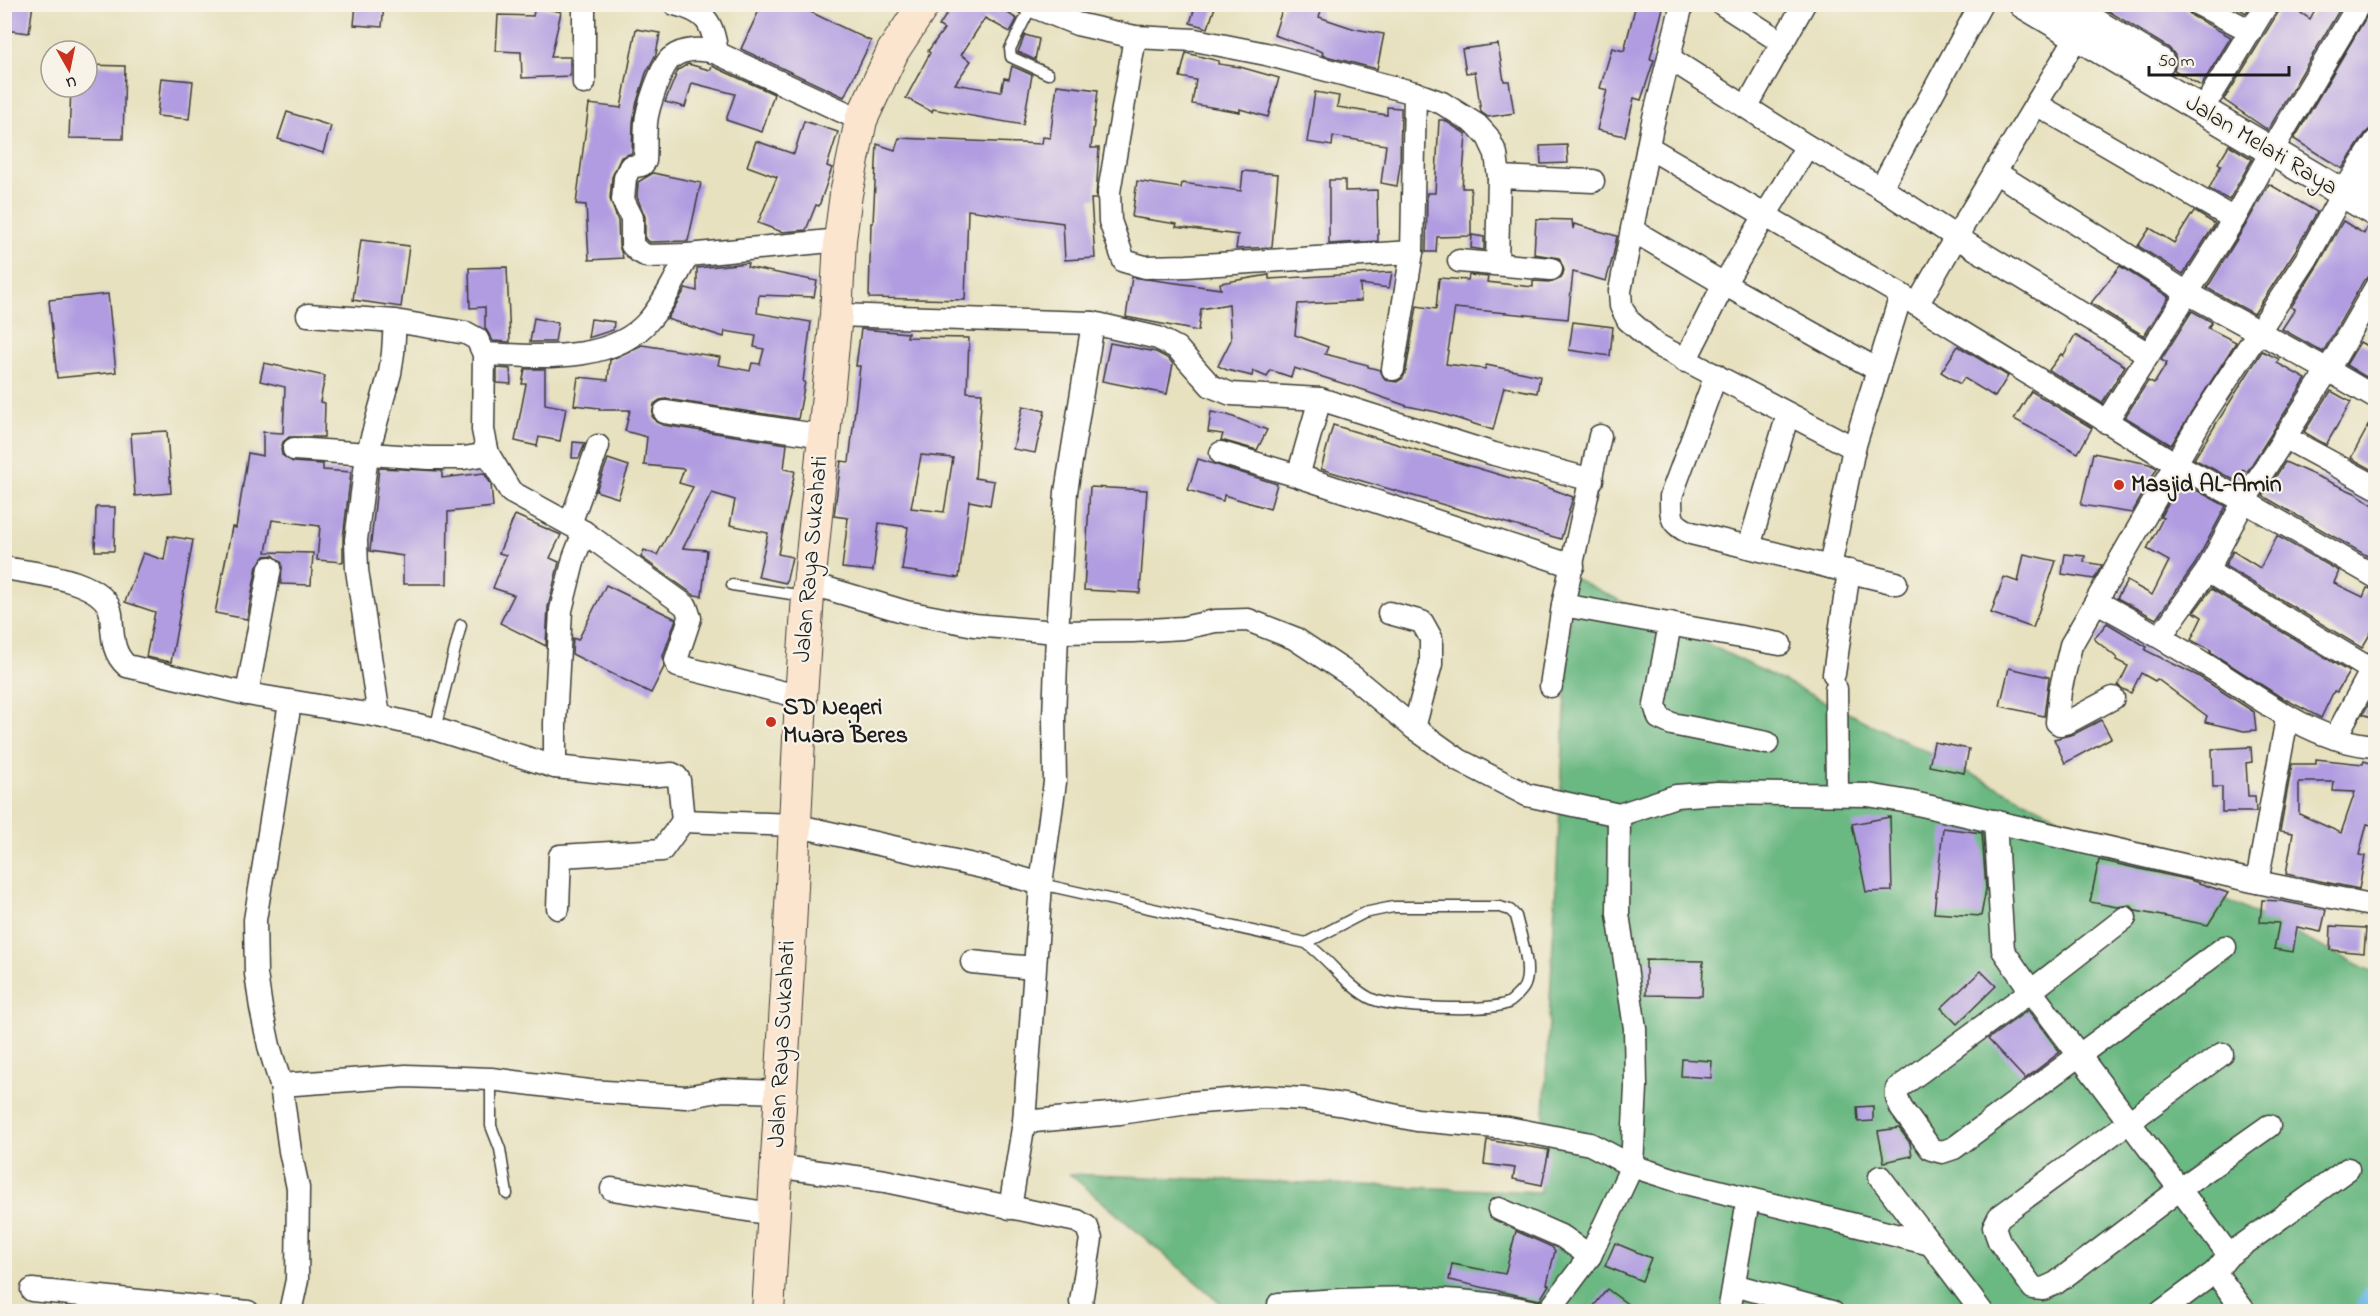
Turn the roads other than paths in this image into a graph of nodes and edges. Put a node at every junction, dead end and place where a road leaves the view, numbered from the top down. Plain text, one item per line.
1 (584, 4) edge
2 (924, 4) edge
3 (1682, 4) edge
4 (1722, 4) edge
5 (1804, 4) edge
6 (1981, 4) edge
7 (2023, 4) edge
8 (2064, 4) edge
9 (2198, 4) edge
10 (2268, 4) edge
11 (2360, 4) edge
12 (686, 6) edge
13 (1029, 6) edge
14 (2082, 27) junction
15 (2251, 31) junction
16 (1135, 37) junction
17 (1781, 42) junction
18 (717, 53) junction
19 (1669, 58) junction
20 (1048, 74) dead end
21 (584, 83) dead end
22 (1415, 93) junction
23 (2212, 94) junction
24 (2036, 104) junction
25 (1747, 106) junction
26 (861, 120) junction
27 (2376, 141) edge
28 (2277, 143) junction
29 (1807, 146) junction
30 (1648, 147) junction
31 (1995, 172) junction
32 (1499, 177) junction
33 (1593, 181) dead end
34 (1881, 188) junction
35 (2363, 194) edge
36 (1767, 215) junction
37 (2234, 219) junction
38 (1632, 230) junction
39 (1956, 237) junction
40 (840, 240) junction
41 (1412, 252) junction
42 (688, 255) junction
43 (1459, 261) dead end
44 (1497, 263) junction
45 (1551, 269) dead end
46 (1725, 284) junction
47 (2186, 292) junction
48 (2373, 298) edge
49 (1909, 300) junction
50 (308, 315) dead end
51 (836, 315) junction
52 (395, 321) junction
53 (1093, 323) junction
54 (2259, 332) junction
55 (484, 354) junction
56 (2148, 354) junction
57 (1685, 361) junction
58 (1393, 369) dead end
59 (1878, 370) junction
60 (2328, 370) junction
61 (1716, 375) junction
62 (2376, 398) edge
63 (1320, 399) junction
64 (665, 412) dead end
65 (1788, 414) junction
66 (2106, 422) junction
67 (823, 436) junction
68 (1600, 436) dead end
69 (2284, 436) junction
70 (598, 446) dead end
71 (1854, 448) junction
72 (294, 449) dead end
73 (1221, 453) dead end
74 (488, 454) junction
75 (367, 455) junction
76 (2175, 464) junction
77 (1298, 476) junction
78 (1592, 480) junction
79 (2376, 487) edge
80 (2244, 501) junction
81 (577, 528) junction
82 (1749, 547) junction
83 (1573, 566) junction
84 (4, 568) edge
85 (270, 568) dead end
86 (1839, 569) junction
87 (2206, 571) junction
88 (2376, 577) edge
89 (1896, 583) dead end
90 (732, 585) dead end
91 (809, 590) junction
92 (2097, 602) junction
93 (1563, 605) junction
94 (1389, 613) dead end
95 (1670, 624) junction
96 (460, 625) dead end
97 (1057, 632) junction
98 (2160, 637) junction
99 (1780, 644) dead end
100 (2373, 666) edge
101 (1551, 686) dead end
102 (247, 694) junction
103 (801, 697) junction
104 (2113, 698) dead end
105 (290, 703) junction
106 (378, 716) junction
107 (2287, 718) junction
108 (1414, 728) junction
109 (435, 729) junction
110 (2335, 738) junction
111 (1767, 743) dead end
112 (2376, 746) edge
113 (555, 767) junction
114 (1837, 794) junction
115 (1619, 815) junction
116 (1995, 820) junction
117 (683, 821) junction
118 (794, 825) junction
119 (2257, 882) junction
120 (1041, 884) junction
121 (2376, 906) edge
122 (558, 908) dead end
123 (2125, 918) dead end
124 (1306, 943) junction
125 (2225, 948) dead end
126 (972, 963) dead end
127 (1033, 968) junction
128 (2031, 990) junction
129 (2222, 1054) dead end
130 (2079, 1056) junction
131 (491, 1079) junction
132 (281, 1085) junction
133 (780, 1092) junction
134 (1024, 1122) junction
135 (2129, 1122) junction
136 (2268, 1126) dead end
137 (775, 1166) junction
138 (1632, 1166) junction
139 (2348, 1169) dead end
140 (1880, 1177) dead end
141 (612, 1189) dead end
142 (2180, 1189) junction
143 (507, 1194) dead end
144 (1748, 1200) junction
145 (1010, 1208) junction
146 (1499, 1209) dead end
147 (772, 1214) junction
148 (1931, 1244) junction
149 (1590, 1256) junction
150 (2222, 1263) junction
151 (1734, 1285) junction
152 (32, 1290) dead end
153 (1279, 1304) dead end
154 (249, 1311) edge
155 (290, 1311) edge
156 (768, 1311) edge
157 (1084, 1311) edge
158 (1535, 1311) edge
159 (1548, 1311) edge
160 (1729, 1311) edge
161 (1832, 1311) edge
162 (1982, 1311) edge
163 (2161, 1311) edge
164 (2245, 1311) edge

1 - 21 street
2 - 26 main road, Jalan Raya Sukahati
3 - 19 street
4 - 17 street
5 - 17 street
6 - 34 street
7 - 14 street, Jalan Melati Raya
8 - 14 street, Jalan Melati Raya
9 - 15 street
10 - 15 street
11 - 28 street
12 - 18 street
13 - 16 street
13 - 20 lane
14 - 23 street, Jalan Melati Raya
14 - 24 street
14 - 28 street, Jalan Melati Raya
15 - 23 street
16 - 22 street
16 - 41 street
17 - 25 street
18 - 26 street
18 - 42 street
19 - 25 street
19 - 30 street
22 - 32 street
22 - 41 street
23 - 28 street, Jalan Melati Raya
24 - 31 street
24 - 37 street
25 - 29 street
26 - 40 main road, Jalan Raya Sukahati
27 - 35 street
28 - 35 street, Jalan Melati Raya
28 - 37 street
29 - 34 street
29 - 36 street
30 - 36 street
30 - 38 street
31 - 39 street
31 - 47 street
32 - 33 street
32 - 44 street
34 - 39 street
35 - 54 street
36 - 46 street
36 - 49 street
37 - 47 street
38 - 46 street
38 - 57 street
39 - 49 street
39 - 56 street
40 - 42 street
40 - 51 main road, Jalan Raya Sukahati
41 - 58 street
42 - 55 street
43 - 44 street
44 - 45 street
46 - 57 street
46 - 59 street
47 - 54 street
47 - 56 street
48 - 60 street
49 - 59 street
49 - 66 street
50 - 52 street
51 - 53 street
51 - 67 main road, Jalan Raya Sukahati
52 - 55 street
52 - 75 street
53 - 63 street
53 - 97 street
54 - 60 street
54 - 76 street
55 - 74 street
56 - 66 street
57 - 61 street
59 - 71 street
60 - 62 street
60 - 69 street
61 - 65 street
61 - 82 street
63 - 77 street
63 - 78 street
64 - 67 street
65 - 71 street
65 - 82 street
66 - 76 street
67 - 91 main road, Jalan Raya Sukahati
68 - 78 street
69 - 79 street
69 - 80 street
70 - 81 street
71 - 86 street
72 - 75 street
73 - 77 street
74 - 75 street
74 - 81 street
75 - 106 street
76 - 80 street
76 - 92 street
77 - 83 street
78 - 83 street
80 - 87 street
80 - 88 street
81 - 103 street
81 - 113 street
82 - 86 street
83 - 93 street
84 - 102 street
85 - 102 street
86 - 89 street
86 - 114 street
87 - 98 street
87 - 100 street
90 - 91 lane
91 - 97 street
91 - 103 main road, Jalan Raya Sukahati
92 - 98 street
92 - 104 street
93 - 95 street
93 - 101 street
94 - 108 street
95 - 99 street
95 - 111 street
96 - 109 lane
97 - 108 street
97 - 120 street
98 - 107 street
100 - 110 street
102 - 105 street
103 - 118 main road, Jalan Raya Sukahati
105 - 106 street
105 - 132 street
106 - 109 street
107 - 110 street
107 - 119 street
108 - 115 street
109 - 113 street
110 - 112 street
113 - 117 street
114 - 115 street
114 - 116 street
115 - 138 street
116 - 119 street
116 - 128 street
117 - 118 street
117 - 122 street
118 - 120 street
118 - 133 main road, Jalan Raya Sukahati
119 - 121 street
120 - 124 lane
120 - 127 street
123 - 128 street
124 - 124 lane
125 - 130 street
126 - 127 street
127 - 134 street
128 - 130 street
128 - 130 street
129 - 135 street
130 - 135 street
131 - 132 street
131 - 133 street
131 - 143 lane
132 - 155 street
133 - 137 main road, Jalan Raya Sukahati
134 - 138 street
134 - 145 street
135 - 142 street
135 - 142 street
136 - 142 street
137 - 145 street
137 - 147 main road, Jalan Raya Sukahati
138 - 144 street
138 - 149 street
139 - 150 street
140 - 148 street
141 - 147 street
142 - 150 street
144 - 148 street
144 - 151 street
145 - 157 street
146 - 149 street
147 - 156 main road, Jalan Raya Sukahati
148 - 162 street
149 - 159 street
150 - 163 street
150 - 164 street
151 - 160 street
151 - 161 street
152 - 154 street
153 - 158 street

